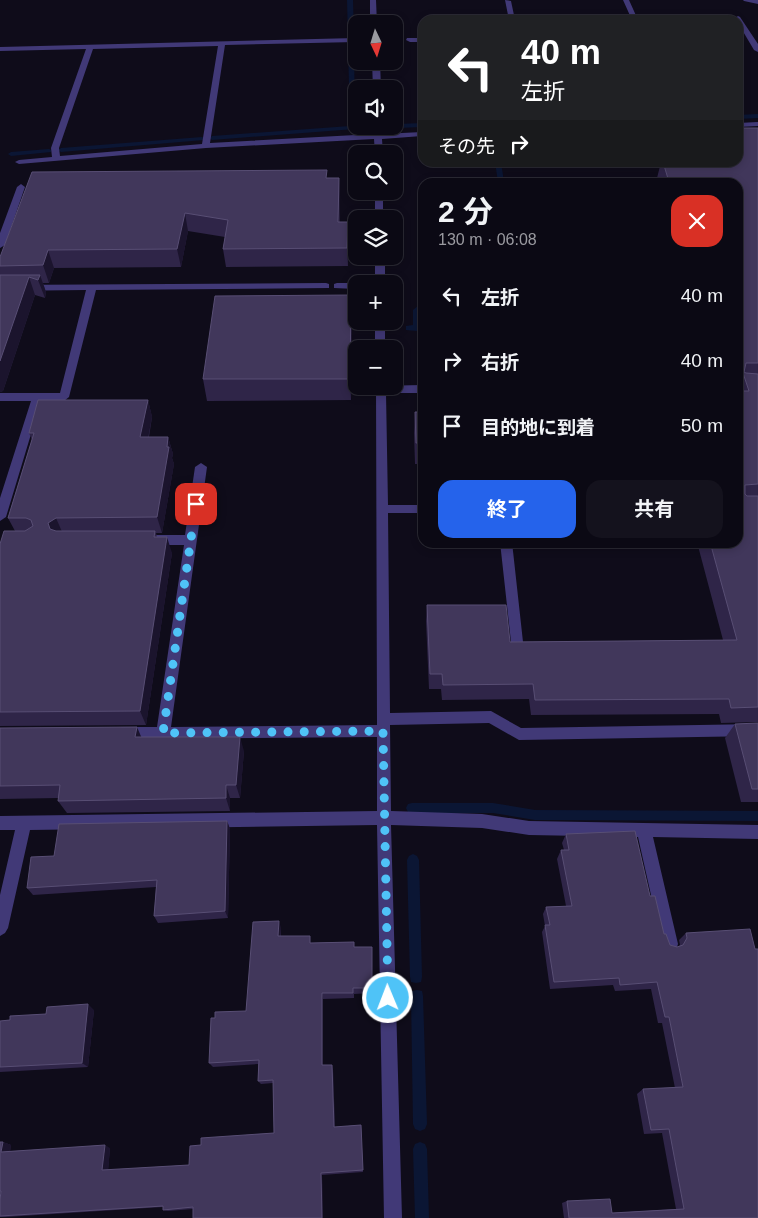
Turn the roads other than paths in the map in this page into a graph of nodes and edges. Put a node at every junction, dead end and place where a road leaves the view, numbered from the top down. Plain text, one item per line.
1 (373, 0) edge
2 (746, 0) edge
3 (508, 1) dead end
4 (626, 1) edge
5 (758, 2) edge
6 (374, 15) edge
7 (511, 15) edge
8 (633, 15) edge
9 (743, 27) edge
10 (746, 32) joint
11 (348, 40) edge
12 (410, 40) dead end
13 (418, 40) edge
14 (222, 44) junction
15 (90, 47) junction
16 (757, 47) edge
17 (0, 49) edge
18 (758, 124) edge
19 (743, 125) edge
20 (403, 133) edge
21 (348, 134) edge
22 (418, 134) edge
23 (206, 146) junction
24 (56, 159) junction
25 (19, 162) dead end
26 (21, 187) dead end
27 (0, 245) edge
28 (326, 286) dead end
29 (338, 286) dead end
30 (348, 286) edge
31 (92, 287) junction
32 (0, 288) edge
33 (403, 389) edge
34 (418, 389) edge
35 (380, 395) edge
36 (0, 397) edge
37 (37, 397) junction
38 (201, 467) dead end
39 (382, 509) junction
40 (418, 509) edge
41 (0, 517) edge
42 (141, 540) edge
43 (190, 540) junction
44 (507, 548) edge
45 (518, 651) edge
46 (383, 725) junction
47 (758, 730) edge
48 (163, 733) junction
49 (106, 734) edge
50 (384, 818) junction
51 (24, 823) junction
52 (0, 824) edge
53 (644, 831) junction
54 (758, 832) edge
55 (0, 928) edge
56 (670, 944) edge
57 (393, 1218) edge

1 - 6 street
2 - 5 street
3 - 7 street
4 - 8 street
9 - 10 street
10 - 16 street
11 - 14 street
12 - 13 street
14 - 15 street
14 - 23 street
15 - 17 street
15 - 24 street
18 - 19 street
20 - 22 street
21 - 23 street
23 - 24 street
24 - 25 street
26 - 27 street
28 - 31 street
29 - 30 street
31 - 32 street
31 - 37 street
33 - 34 street
35 - 39 street
36 - 37 street
37 - 41 street
38 - 43 street
39 - 40 street
39 - 46 street
42 - 43 street
43 - 48 street
44 - 45 street
46 - 47 street
46 - 48 street
46 - 50 street
48 - 49 street
50 - 51 street
50 - 53 street
50 - 57 street
51 - 52 street
51 - 55 street
53 - 54 street
53 - 56 street

